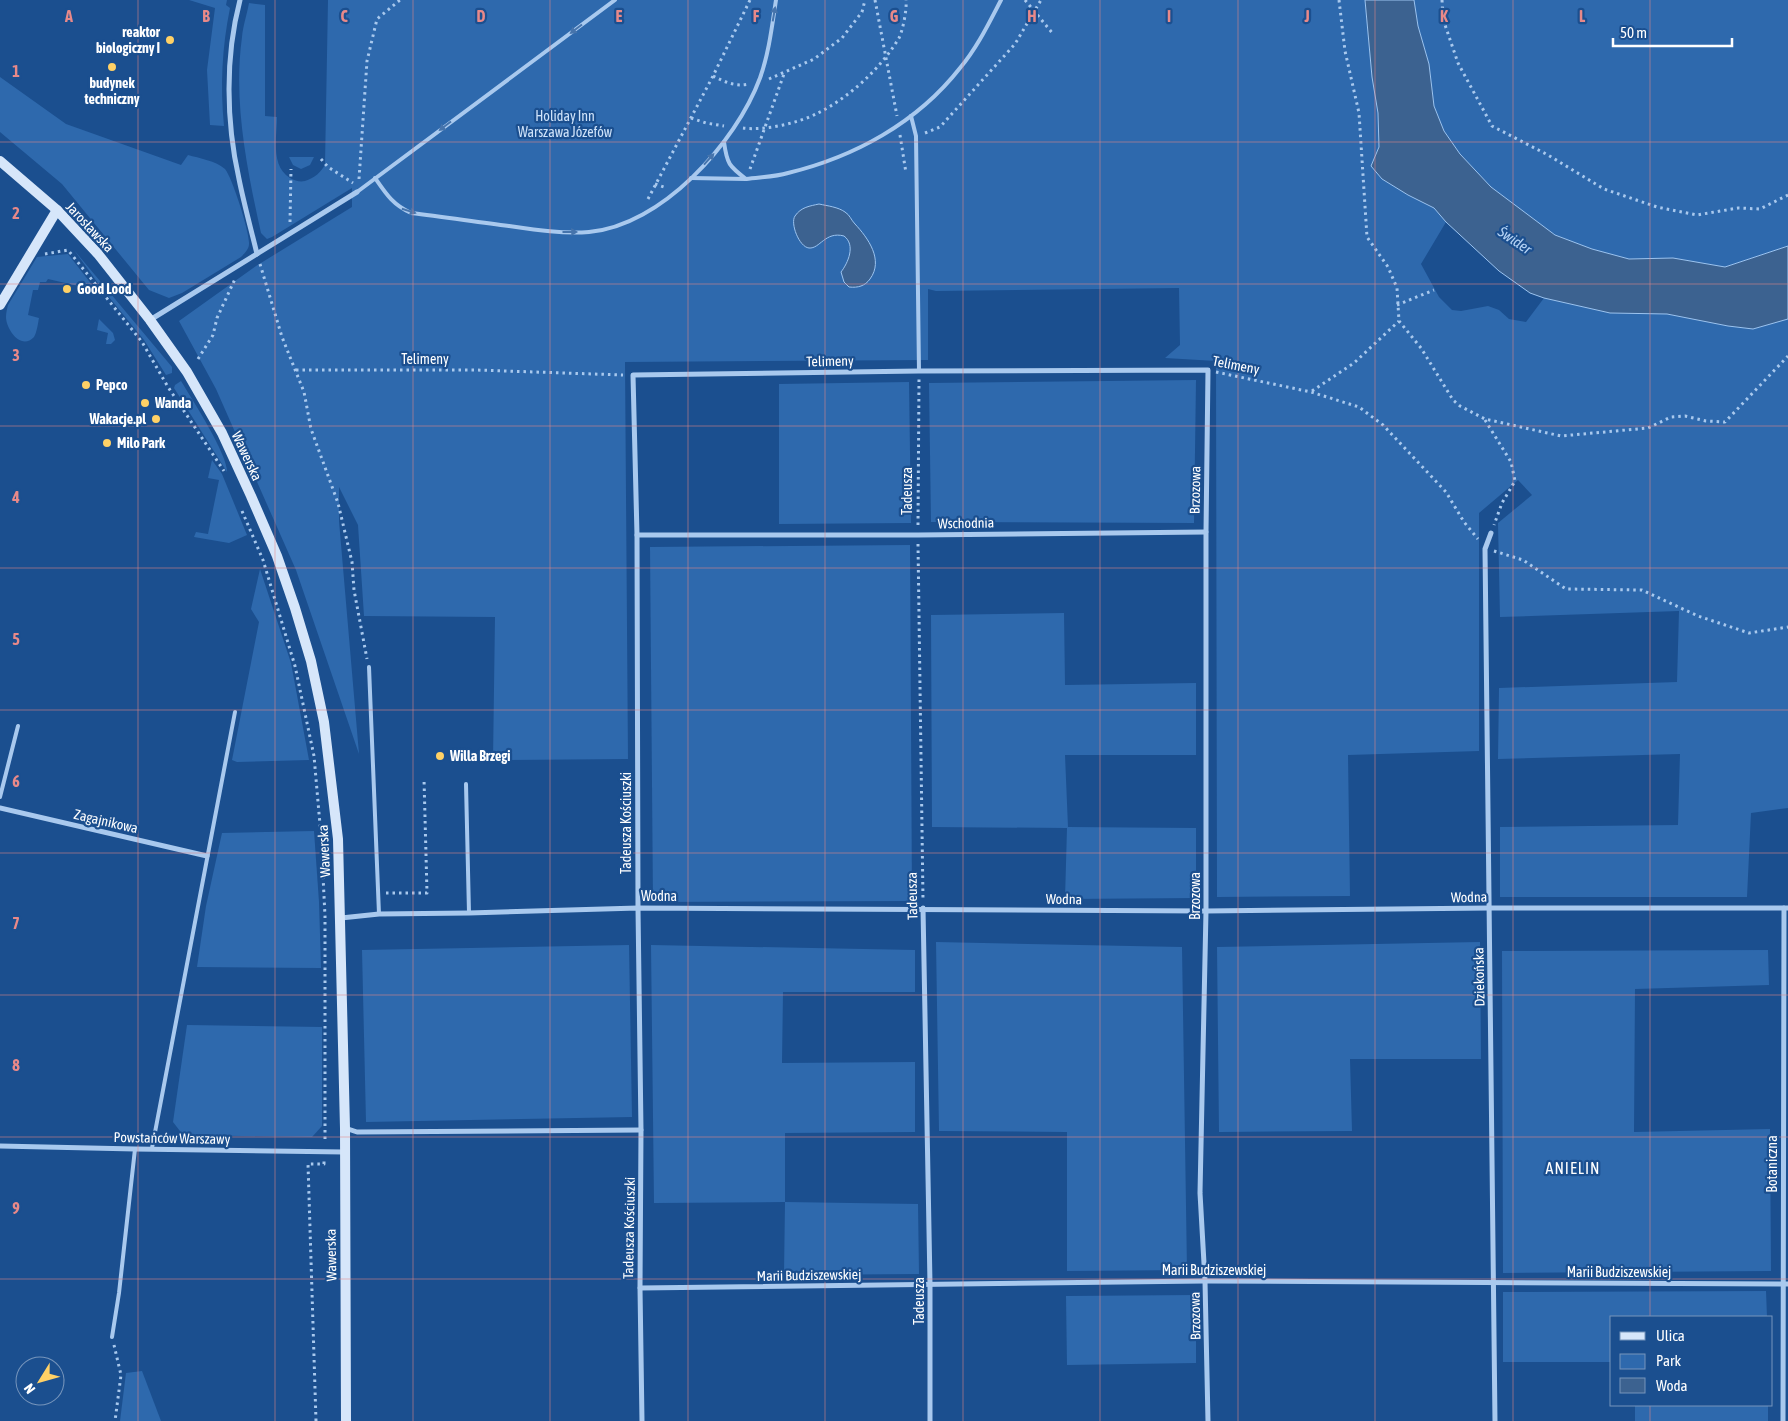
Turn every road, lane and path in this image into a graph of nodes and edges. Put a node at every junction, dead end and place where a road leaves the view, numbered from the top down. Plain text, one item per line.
1 (240, 0) edge
2 (400, 0) edge
3 (615, 0) edge
4 (750, 0) edge
5 (776, 0) edge
6 (865, 0) edge
7 (906, 0) edge
8 (1001, 0) edge
9 (1025, 0) edge
10 (1041, 0) edge
11 (1340, 0) edge
12 (1442, 0) edge
13 (1035, 11) junction
14 (1054, 35) dead end
15 (784, 73) junction
16 (713, 76) junction
17 (758, 82) junction
18 (911, 116) junction
19 (691, 118) junction
20 (733, 127) junction
21 (765, 128) junction
22 (916, 136) junction
23 (724, 142) junction
24 (321, 159) dead end
25 (0, 161) edge
26 (291, 169) dead end
27 (376, 178) junction
28 (692, 178) junction
29 (746, 179) junction
30 (361, 186) junction
31 (357, 192) joint
32 (1788, 195) edge
33 (57, 210) junction
34 (641, 215) junction
35 (291, 232) junction
36 (44, 254) dead end
37 (257, 254) junction
38 (237, 275) dead end
39 (1434, 290) dead end
40 (0, 305) edge
41 (1397, 305) junction
42 (150, 320) junction
43 (1399, 321) junction
44 (1788, 356) edge
45 (198, 360) dead end
46 (296, 370) junction
47 (1208, 370) junction
48 (919, 371) junction
49 (633, 375) junction
50 (1311, 392) junction
51 (1485, 419) junction
52 (225, 473) dead end
53 (240, 508) dead end
54 (1206, 532) junction
55 (1490, 533) joint
56 (636, 535) junction
57 (918, 535) junction
58 (1485, 549) junction
59 (1788, 627) edge
60 (369, 667) joint
61 (235, 712) dead end
62 (18, 726) dead end
63 (424, 779) dead end
64 (466, 784) dead end
65 (0, 797) edge
66 (0, 808) edge
67 (207, 856) junction
68 (378, 892) junction
69 (638, 908) junction
70 (923, 908) junction
71 (1490, 908) junction
72 (1786, 908) edge
73 (1206, 911) junction
74 (469, 913) junction
75 (379, 914) junction
76 (341, 918) junction
77 (345, 1128) junction
78 (641, 1130) junction
79 (325, 1140) dead end
80 (0, 1146) edge
81 (152, 1148) junction
82 (135, 1149) junction
83 (344, 1152) junction
84 (324, 1164) dead end
85 (1205, 1281) junction
86 (1495, 1282) junction
87 (930, 1284) junction
88 (1785, 1284) edge
89 (640, 1288) junction
90 (112, 1337) joint
91 (115, 1421) edge
92 (316, 1421) edge
93 (346, 1421) edge
94 (642, 1421) edge
95 (930, 1421) edge
96 (1208, 1421) edge
97 (1495, 1421) edge
98 (1783, 1421) edge

1 - 37 street
2 - 30 path
3 -> 27 lane
4 - 16 path
17 -> 5 lane
6 - 15 path
7 - 21 path
8 - 18 lane
9 - 13 path
10 - 13 path
11 - 41 path
12 - 32 path
13 - 14 path
13 - 22 path
15 - 17 path
15 - 21 path
16 - 17 path
16 - 19 path
17 - 20 lane
18 - 22 lane
18 - 29 lane
19 - 20 path
19 - 34 path
20 - 21 path
20 - 23 lane
21 - 29 path
22 - 48 lane
28 -> 23 lane
23 - 29 lane
24 - 30 path
25 - 33 main road, Jarosławska
26 - 35 path
27 - 30 lane
27 -> 34 lane
28 - 29 lane
28 - 34 lane
30 - 31 lane
31 - 35 street
33 - 40 main road
33 - 42 main road, Jarosławska
35 - 37 street
36 - 52 path
37 - 42 street
37 - 46 path
38 - 45 path
39 - 41 path
41 - 43 path
42 - 76 main road, Wawerska
43 - 50 path
43 - 51 path
44 - 51 path
46 - 49 path, Telimeny
46 - 60 path
47 - 48 street, Telimeny
47 - 50 path, Telimeny
47 - 54 street, Brzozowa
48 - 49 street, Telimeny
48 - 57 path, Tadeusza
49 - 56 street, Tadeusza Kościuszki
50 - 58 path, Telimeny
51 - 55 path
53 - 79 path
54 - 57 street, Wschodnia
54 - 73 street, Brzozowa
55 - 58 street, Dziekońska
56 - 57 street, Wschodnia
56 - 69 street, Tadeusza Kościuszki
57 - 70 path, Tadeusza
58 - 59 path
58 - 71 street, Dziekońska
60 - 68 lane
61 - 67 lane
62 - 65 lane
63 - 68 path
64 - 74 lane
66 - 67 street, Zagajnikowa
67 - 81 lane
68 - 75 lane
69 - 70 street, Wodna
69 - 74 street, Wodna
69 - 78 street, Tadeusza Kościuszki
70 - 73 street, Wodna
70 - 87 street, Tadeusza
71 - 72 street, Wodna
71 - 73 street, Wodna
71 - 86 street, Dziekońska
72 - 88 street, Botaniczna
73 - 85 street, Brzozowa
74 - 75 street, Wodna
75 - 76 street, Wodna
76 - 77 main road, Wawerska
77 - 78 street
77 - 83 main road, Wawerska
78 - 89 street, Tadeusza Kościuszki
80 - 82 street, Powstańców Warszawy
81 - 82 street, Powstańców Warszawy
81 - 83 street, Powstańców Warszawy
82 - 90 lane
83 - 93 main road, Wawerska
84 - 92 path
85 - 86 street, Marii Budziszewskiej
85 - 87 street, Marii Budziszewskiej
85 - 96 street, Brzozowa
86 - 88 street, Marii Budziszewskiej
86 - 97 street, Dziekońska
87 - 89 street, Marii Budziszewskiej
87 - 95 street, Tadeusza
88 - 98 street, Botaniczna
89 - 94 street, Tadeusza Kościuszki
90 - 91 path

